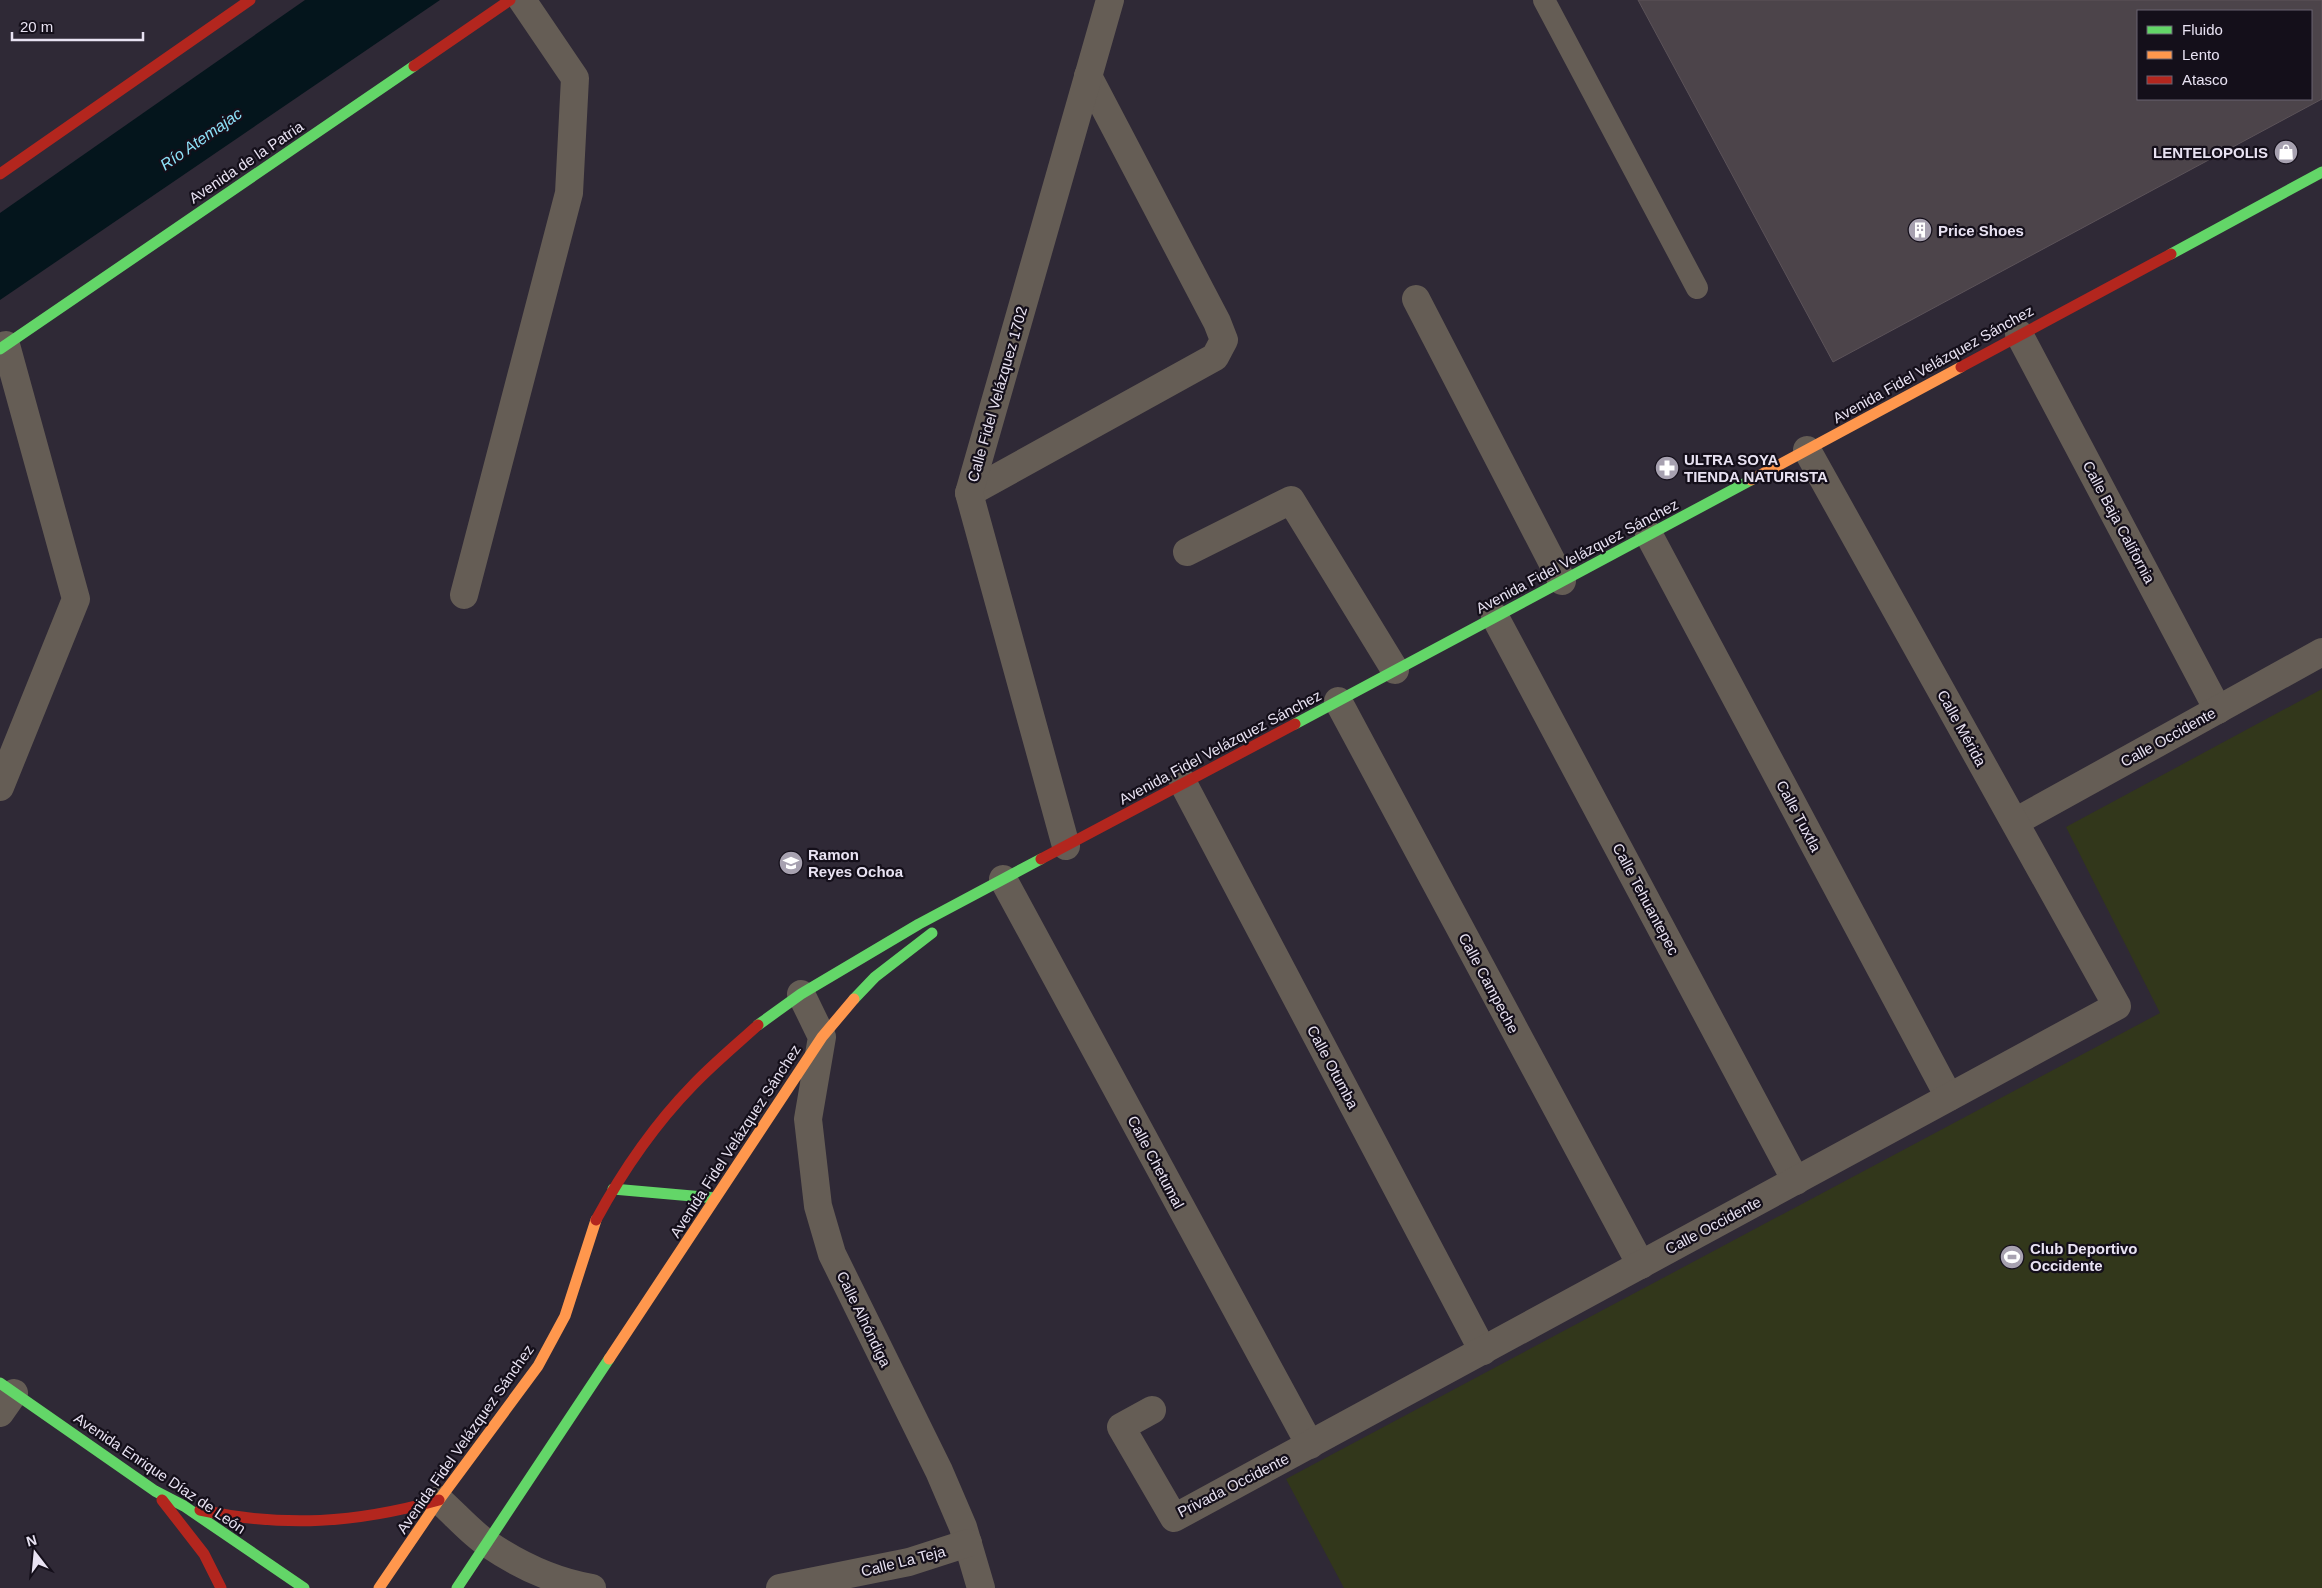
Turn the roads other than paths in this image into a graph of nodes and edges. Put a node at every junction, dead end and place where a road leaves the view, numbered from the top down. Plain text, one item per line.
1 (250, 0) edge
2 (510, 0) edge
3 (522, 0) edge
4 (1110, 0) edge
5 (1544, 0) edge
6 (1088, 76) junction
7 (2322, 172) edge
8 (0, 174) edge
9 (1697, 288) dead end
10 (1416, 299) dead end
11 (2019, 334) junction
12 (3, 347) edge
13 (1808, 450) junction
14 (969, 493) junction
15 (1648, 535) junction
16 (1187, 552) dead end
17 (1562, 582) junction
18 (464, 595) dead end
19 (1495, 617) junction
20 (2322, 652) edge
21 (1395, 670) junction
22 (1338, 701) junction
23 (2218, 710) junction
24 (1183, 783) junction
25 (0, 787) edge
26 (2015, 822) junction
27 (1066, 846) junction
28 (1003, 879) junction
29 (801, 994) junction
30 (2117, 1006) joint
31 (822, 1037) junction
32 (1949, 1097) junction
33 (1796, 1180) junction
34 (613, 1189) junction
35 (715, 1198) junction
36 (1641, 1265) junction
37 (1483, 1351) junction
38 (5, 1396) edge
39 (1152, 1410) dead end
40 (1310, 1445) junction
41 (155, 1491) junction
42 (439, 1500) junction
43 (184, 1506) junction
44 (968, 1543) junction
45 (487, 1544) junction
46 (221, 1588) edge
47 (304, 1588) edge
48 (379, 1588) edge
49 (457, 1588) edge
50 (592, 1588) edge
51 (780, 1588) edge
52 (981, 1588) edge

1 - 8 main road
2 - 12 main road, Avenida de la Patria
3 - 18 street
4 - 6 street, Calle Fidel Velázquez 1702
5 - 9 lane
6 - 14 street, Calle Fidel Velázquez 1702
6 - 14 street
7 - 11 main road, Avenida Fidel Velázquez Sánchez
10 - 17 street
11 - 13 main road, Avenida Fidel Velázquez Sánchez
11 - 23 street, Calle Baja California
12 - 25 street
13 - 15 main road, Avenida Fidel Velázquez Sánchez
13 - 26 street, Calle Mérida
14 - 27 street, Calle Fidel Velázquez 1702
15 - 17 main road, Avenida Fidel Velázquez Sánchez
15 - 32 street, Calle Tuxtla
16 - 21 street
17 - 19 main road, Avenida Fidel Velázquez Sánchez
19 - 21 main road, Avenida Fidel Velázquez Sánchez
19 - 33 street, Calle Tehuantepec
20 - 23 street, Calle Occidente
21 - 22 main road, Avenida Fidel Velázquez Sánchez
22 - 24 main road, Avenida Fidel Velázquez Sánchez
22 - 36 street, Calle Campeche
23 - 26 street, Calle Occidente
24 - 27 main road, Avenida Fidel Velázquez Sánchez
24 - 37 street, Calle Otumba
26 - 30 street, Calle Mérida
27 - 28 main road, Avenida Fidel Velázquez Sánchez
28 - 29 main road, Avenida Fidel Velázquez Sánchez
28 - 31 main road, Avenida Fidel Velázquez Sánchez
28 - 40 street, Calle Chetumal
29 - 31 street
29 - 34 main road, Avenida Fidel Velázquez Sánchez
30 - 32 street, Calle Occidente
31 - 35 main road, Avenida Fidel Velázquez Sánchez
31 - 44 street, Calle Alhóndiga
32 - 33 street, Calle Occidente
33 - 36 street, Calle Occidente
34 - 35 main road
34 - 42 main road, Avenida Fidel Velázquez Sánchez
35 - 45 main road, Avenida Fidel Velázquez Sánchez
36 - 37 street, Calle Occidente
37 - 40 street, Calle Occidente
38 - 41 main road, Avenida Enrique Díaz de León
39 - 40 street, Privada Occidente
41 - 43 main road, Avenida Enrique Díaz de León
41 - 46 main road
42 - 43 main road
42 - 45 street
42 - 48 main road, Avenida Fidel Velázquez Sánchez
43 - 47 main road, Avenida Enrique Díaz de León
44 - 51 street, Calle La Teja
44 - 52 street, Calle Alhóndiga
45 - 49 main road, Avenida Fidel Velázquez Sánchez
45 - 50 street

